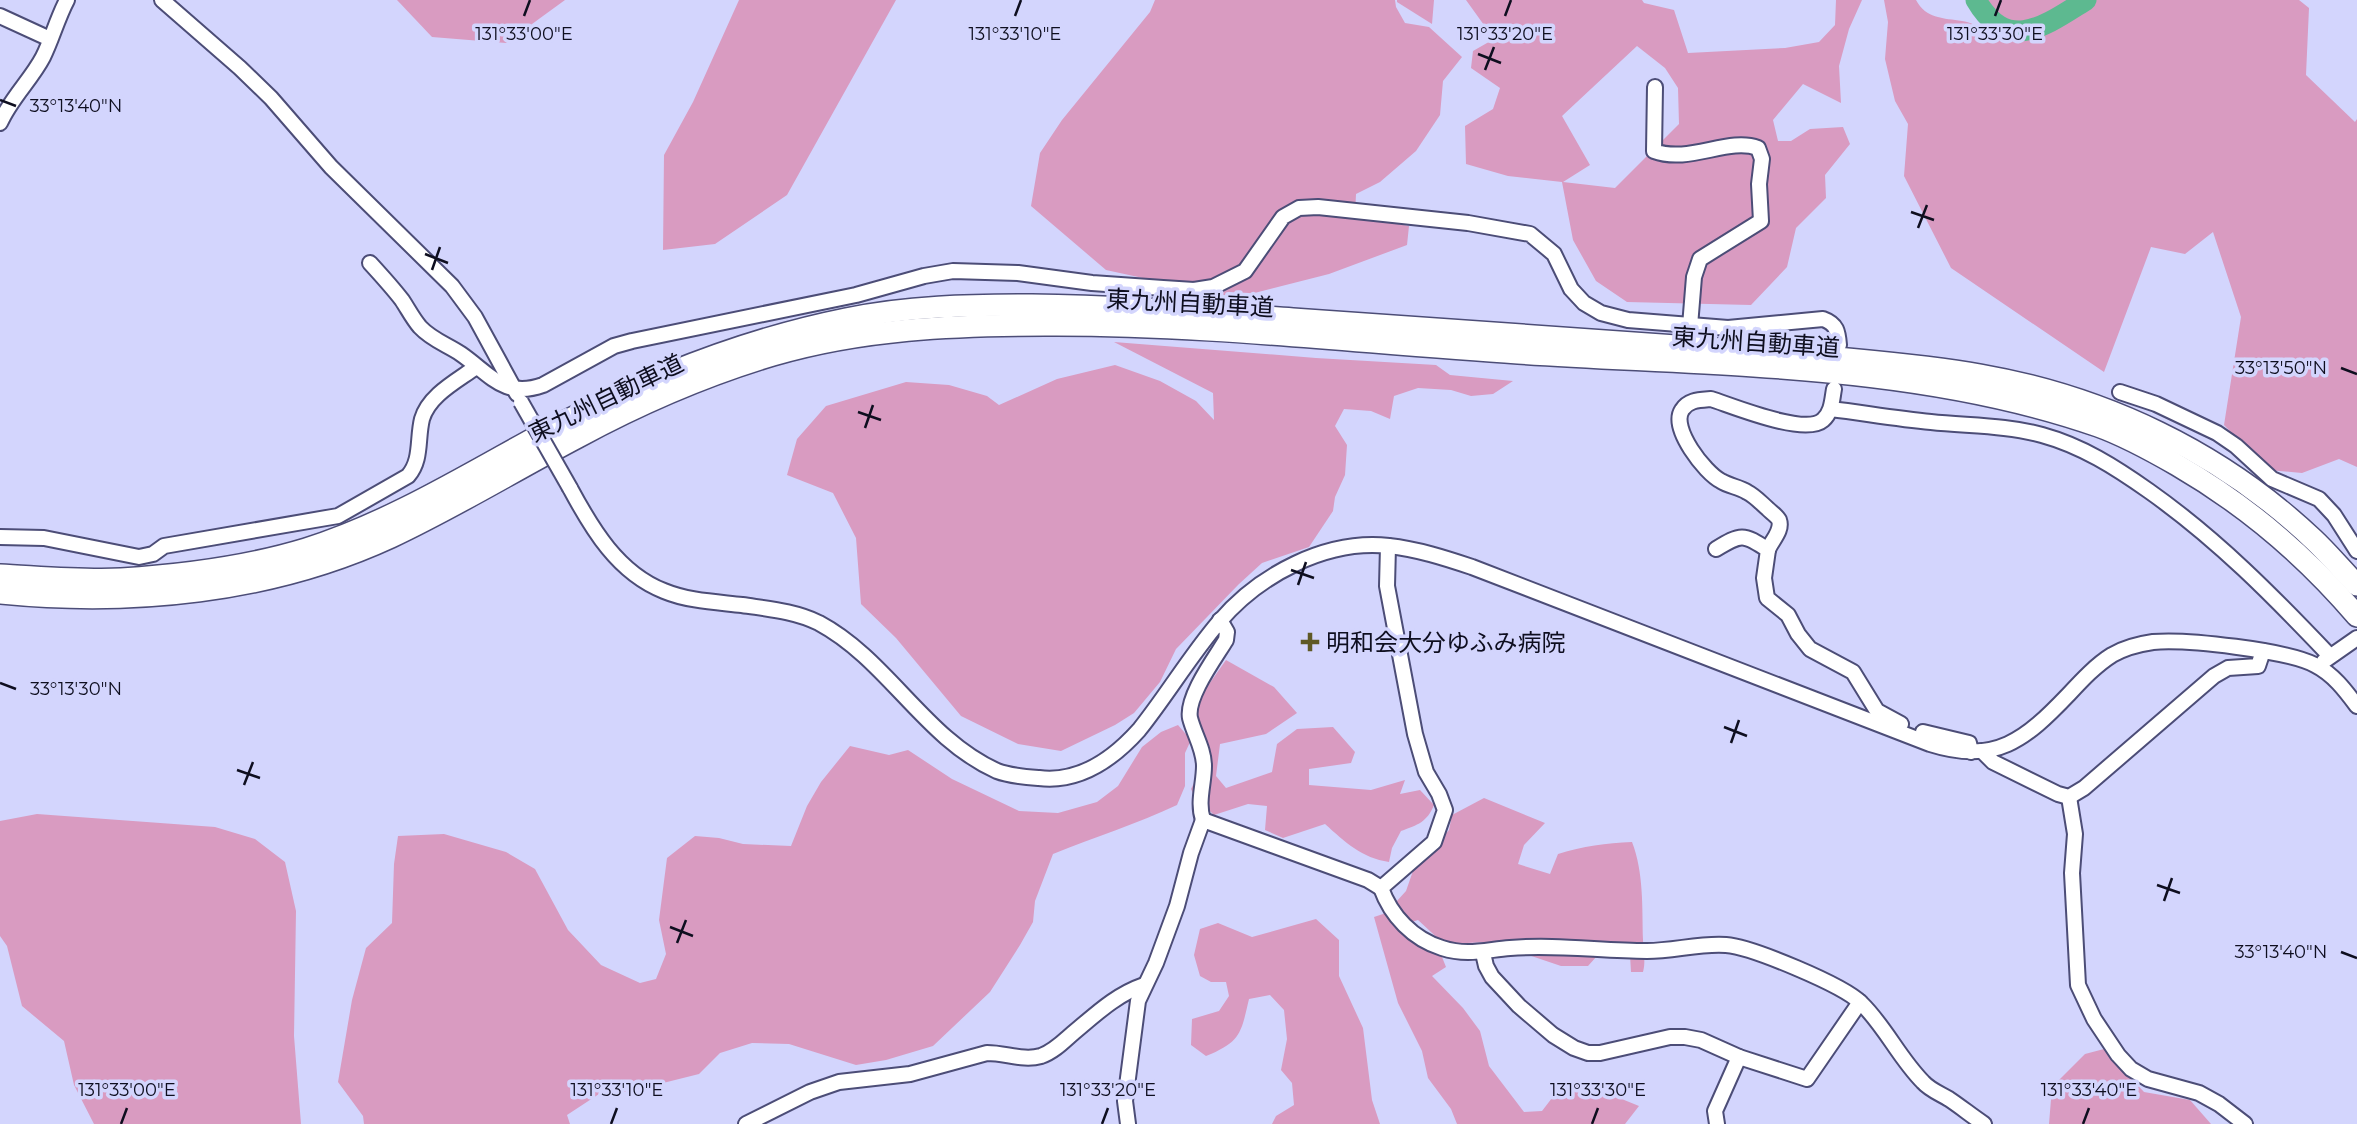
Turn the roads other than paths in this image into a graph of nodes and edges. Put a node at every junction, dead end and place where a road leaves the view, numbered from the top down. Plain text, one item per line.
1 (67, 0) edge
2 (162, 0) edge
3 (0, 16) edge
4 (50, 39) junction
5 (1655, 87) dead end
6 (0, 123) edge
7 (370, 263) dead end
8 (1690, 326) junction
9 (1839, 345) dead end
10 (476, 367) junction
11 (514, 388) junction
12 (1833, 389) dead end
13 (2120, 393) dead end
14 (1831, 409) junction
15 (0, 537) edge
16 (1388, 546) junction
17 (1716, 548) dead end
18 (1768, 550) junction
19 (2357, 551) edge
20 (0, 575) edge
21 (2357, 585) edge
22 (0, 593) edge
23 (2357, 616) edge
24 (1220, 620) junction
25 (2357, 638) edge
26 (2263, 651) junction
27 (2333, 654) junction
28 (2317, 666) junction
29 (2357, 706) edge
30 (1976, 751) junction
31 (2069, 797) junction
32 (1203, 820) junction
33 (1381, 888) junction
34 (1483, 953) junction
35 (1144, 985) junction
36 (1860, 1002) junction
37 (1740, 1057) junction
38 (746, 1124) edge
39 (1128, 1124) edge
40 (1717, 1124) edge
41 (1984, 1124) edge
42 (2245, 1124) edge

1 - 4 street
2 - 11 street
3 - 4 street
4 - 6 street
5 - 8 street
7 - 10 street
8 - 9 street
8 - 11 street
10 - 11 street
10 - 15 street
11 - 24 street, bridge
12 - 14 street
13 - 19 street
14 - 18 street
14 - 27 street
16 - 24 street
16 - 30 street
16 - 33 street
17 - 18 street
18 - 30 street
20 - 21 highway, 東九州自動車道
22 - 23 highway, 東九州自動車道
24 - 32 street
25 - 27 street
26 - 28 street
26 - 30 street
26 - 31 street
27 - 28 street
28 - 29 street
30 - 31 street
31 - 42 street
32 - 33 street
32 - 35 street
33 - 34 street
34 - 36 street
34 - 37 street
35 - 38 street
35 - 39 street
36 - 37 street
36 - 41 street
37 - 40 street

